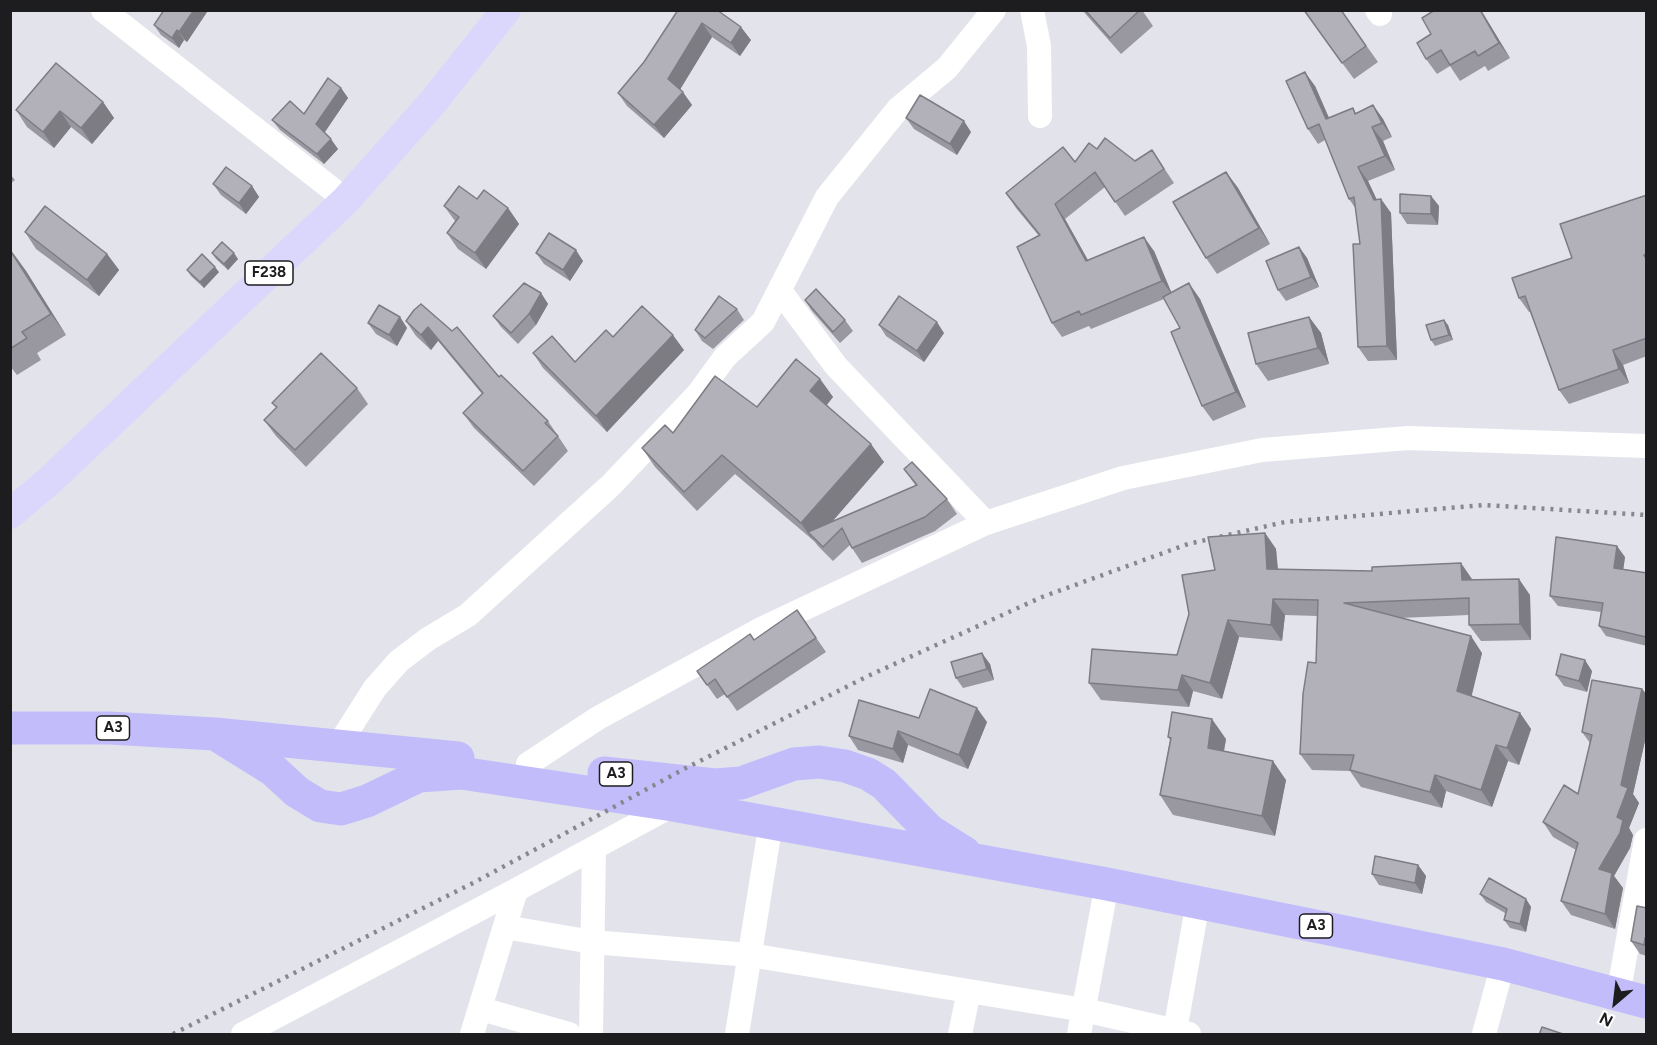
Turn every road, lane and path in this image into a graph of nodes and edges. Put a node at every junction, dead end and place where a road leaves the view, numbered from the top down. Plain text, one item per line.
1 (104, 10) edge
2 (506, 10) edge
3 (994, 10) edge
4 (1032, 10) edge
5 (1040, 116) dead end
6 (346, 200) junction
7 (780, 291) junction
8 (1647, 446) edge
9 (10, 514) edge
10 (986, 523) junction
11 (10, 728) edge
12 (215, 734) junction
13 (338, 746) junction
14 (528, 764) junction
15 (673, 805) junction
16 (771, 822) junction
17 (1647, 840) edge
18 (594, 848) junction
19 (983, 861) junction
20 (1107, 884) junction
21 (516, 890) junction
22 (1198, 902) junction
23 (505, 927) junction
24 (592, 942) junction
25 (750, 955) junction
26 (1503, 964) junction
27 (969, 991) junction
28 (1632, 999) edge
29 (481, 1009) junction
30 (1084, 1010) junction
31 (1182, 1033) edge
32 (243, 1035) edge
33 (472, 1035) edge
34 (569, 1035) edge
35 (591, 1035) edge
36 (737, 1035) edge
37 (960, 1035) edge
38 (1079, 1035) edge
39 (1484, 1035) edge

1 - 6 street
2 - 6 main road, F238
3 - 7 street
4 - 5 street
6 - 9 main road, F238
7 - 10 street
7 - 13 street
8 - 10 street
10 - 14 street
11 - 12 highway, A3
12 - 13 highway, A3
12 - 15 highway, A3
13 - 14 highway, A3
14 - 19 highway, A3
15 - 16 highway, A3
15 - 18 street
16 - 19 highway, A3
16 - 25 street
17 - 28 street
18 - 21 street
18 - 24 street
19 - 20 highway, A3
20 - 22 highway, A3
20 - 30 street
21 - 23 street
21 - 32 street
22 - 26 highway, A3
22 - 31 street
23 - 24 street
23 - 29 street
24 - 25 street
24 - 35 street
25 - 27 street
25 - 36 street
26 - 28 highway, A3
26 - 39 street
27 - 30 street
27 - 37 street
29 - 33 street
29 - 34 street
30 - 31 street
30 - 38 street

